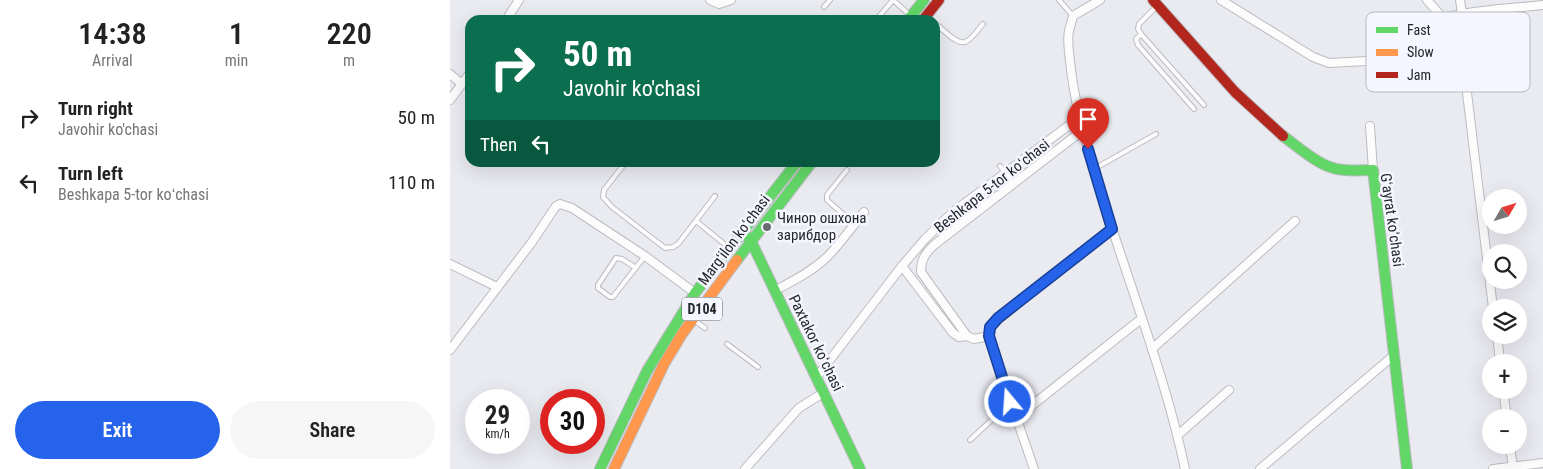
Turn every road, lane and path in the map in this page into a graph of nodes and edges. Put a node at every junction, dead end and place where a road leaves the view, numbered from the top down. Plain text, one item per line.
1 (519, 0) edge
2 (710, 0) edge
3 (731, 0) edge
4 (830, 0) edge
5 (893, 0) edge
6 (924, 0) edge
7 (939, 0) edge
8 (1059, 0) edge
9 (1100, 0) edge
10 (1221, 0) edge
11 (1427, 0) edge
12 (1156, 3) edge
13 (1543, 5) edge
14 (824, 7) dead end
15 (1438, 12) edge
16 (1480, 12) edge
17 (509, 15) edge
18 (880, 15) edge
19 (907, 15) edge
20 (912, 15) edge
21 (932, 15) edge
22 (1073, 16) junction
23 (983, 24) dead end
24 (940, 27) edge
25 (1141, 34) junction
26 (1366, 62) edge
27 (450, 74) edge
28 (465, 80) edge
29 (462, 84) junction
30 (1467, 92) edge
31 (450, 100) edge
32 (1204, 105) dead end
33 (1194, 109) dead end
34 (1080, 117) junction
35 (1370, 126) dead end
36 (1083, 130) junction
37 (1156, 134) dead end
38 (1000, 166) dead end
39 (622, 167) edge
40 (792, 167) edge
41 (808, 167) edge
42 (1094, 169) junction
43 (847, 170) dead end
44 (1373, 170) junction
45 (1006, 174) junction
46 (1013, 184) junction
47 (715, 196) dead end
48 (864, 212) dead end
49 (696, 221) junction
50 (1295, 221) dead end
51 (854, 224) junction
52 (1112, 229) junction
53 (743, 232) junction
54 (751, 241) junction
55 (730, 248) junction
56 (645, 256) junction
57 (450, 264) edge
58 (902, 266) junction
59 (636, 268) junction
60 (497, 287) junction
61 (774, 291) junction
62 (695, 293) junction
63 (1493, 299) edge
64 (694, 319) junction
65 (1141, 319) junction
66 (705, 328) dead end
67 (967, 336) junction
68 (989, 336) junction
69 (727, 344) dead end
70 (1152, 349) junction
71 (450, 350) edge
72 (1393, 356) junction
73 (758, 367) dead end
74 (816, 378) junction
75 (1229, 390) dead end
76 (823, 393) junction
77 (1010, 402) junction
78 (1016, 418) junction
79 (1178, 435) junction
80 (970, 440) dead end
81 (1511, 454) edge
82 (1543, 463) edge
83 (1404, 467) edge
84 (1513, 468) edge
85 (600, 469) edge
86 (614, 469) edge
87 (744, 469) edge
88 (860, 469) edge
89 (1034, 469) edge
90 (1185, 469) edge
91 (1260, 469) edge
92 (1493, 469) edge

1 - 17 street
2 - 3 street
4 - 14 lane
5 - 18 lane
5 - 19 lane
6 - 20 main road
7 - 21 main road
8 - 22 lane
9 - 22 street
10 - 26 street
11 - 15 street
12 - 25 lane
12 - 44 main road, Gʻayrat koʻchasi
13 - 16 street
22 - 34 street
23 - 24 lane
25 - 32 lane
25 - 33 lane
27 - 29 street
28 - 29 street
29 - 31 street
30 - 63 street
34 - 36 street
34 - 45 street, Beshkapa 5-tor koʻchasi
35 - 44 street
36 - 42 street
36 - 46 street
37 - 42 lane
38 - 45 lane
39 - 49 lane
40 - 53 main road, Margʻilon koʻchasi / D104
41 - 54 main road, Margʻilon koʻchasi / D104
42 - 52 street
43 - 51 lane
44 - 72 main road, Gʻayrat koʻchasi
45 - 46 lane
45 - 58 street, Beshkapa 5-tor koʻchasi
46 - 67 street
47 - 49 lane
48 - 51 street
49 - 55 lane
50 - 70 street
51 - 61 street
52 - 65 street
52 - 68 street
53 - 54 main road, Paxtakor koʻchasi
53 - 55 main road, Margʻilon koʻchasi / D104
54 - 61 main road, Paxtakor koʻchasi
54 - 64 main road, Margʻilon koʻchasi / D104
55 - 62 main road, Margʻilon koʻchasi / D104
56 - 59 lane
56 - 60 street
56 - 62 street
57 - 60 street
58 - 67 street
58 - 74 street, Beshkapa 5-tor koʻchasi
59 - 59 lane
60 - 71 street
61 - 74 main road, Paxtakor koʻchasi
62 - 85 main road, Margʻilon koʻchasi / D104
64 - 66 lane
64 - 86 main road, Margʻilon koʻchasi / D104
65 - 70 street
65 - 78 street
67 - 68 street
68 - 77 street
69 - 73 lane
70 - 79 street
72 - 83 main road, Gʻayrat koʻchasi
72 - 91 street
74 - 76 main road, Paxtakor koʻchasi
75 - 79 street
76 - 87 street
76 - 88 main road, Paxtakor koʻchasi
77 - 78 street
77 - 80 lane
78 - 89 street
79 - 90 street
81 - 84 street
82 - 84 street
84 - 92 street

